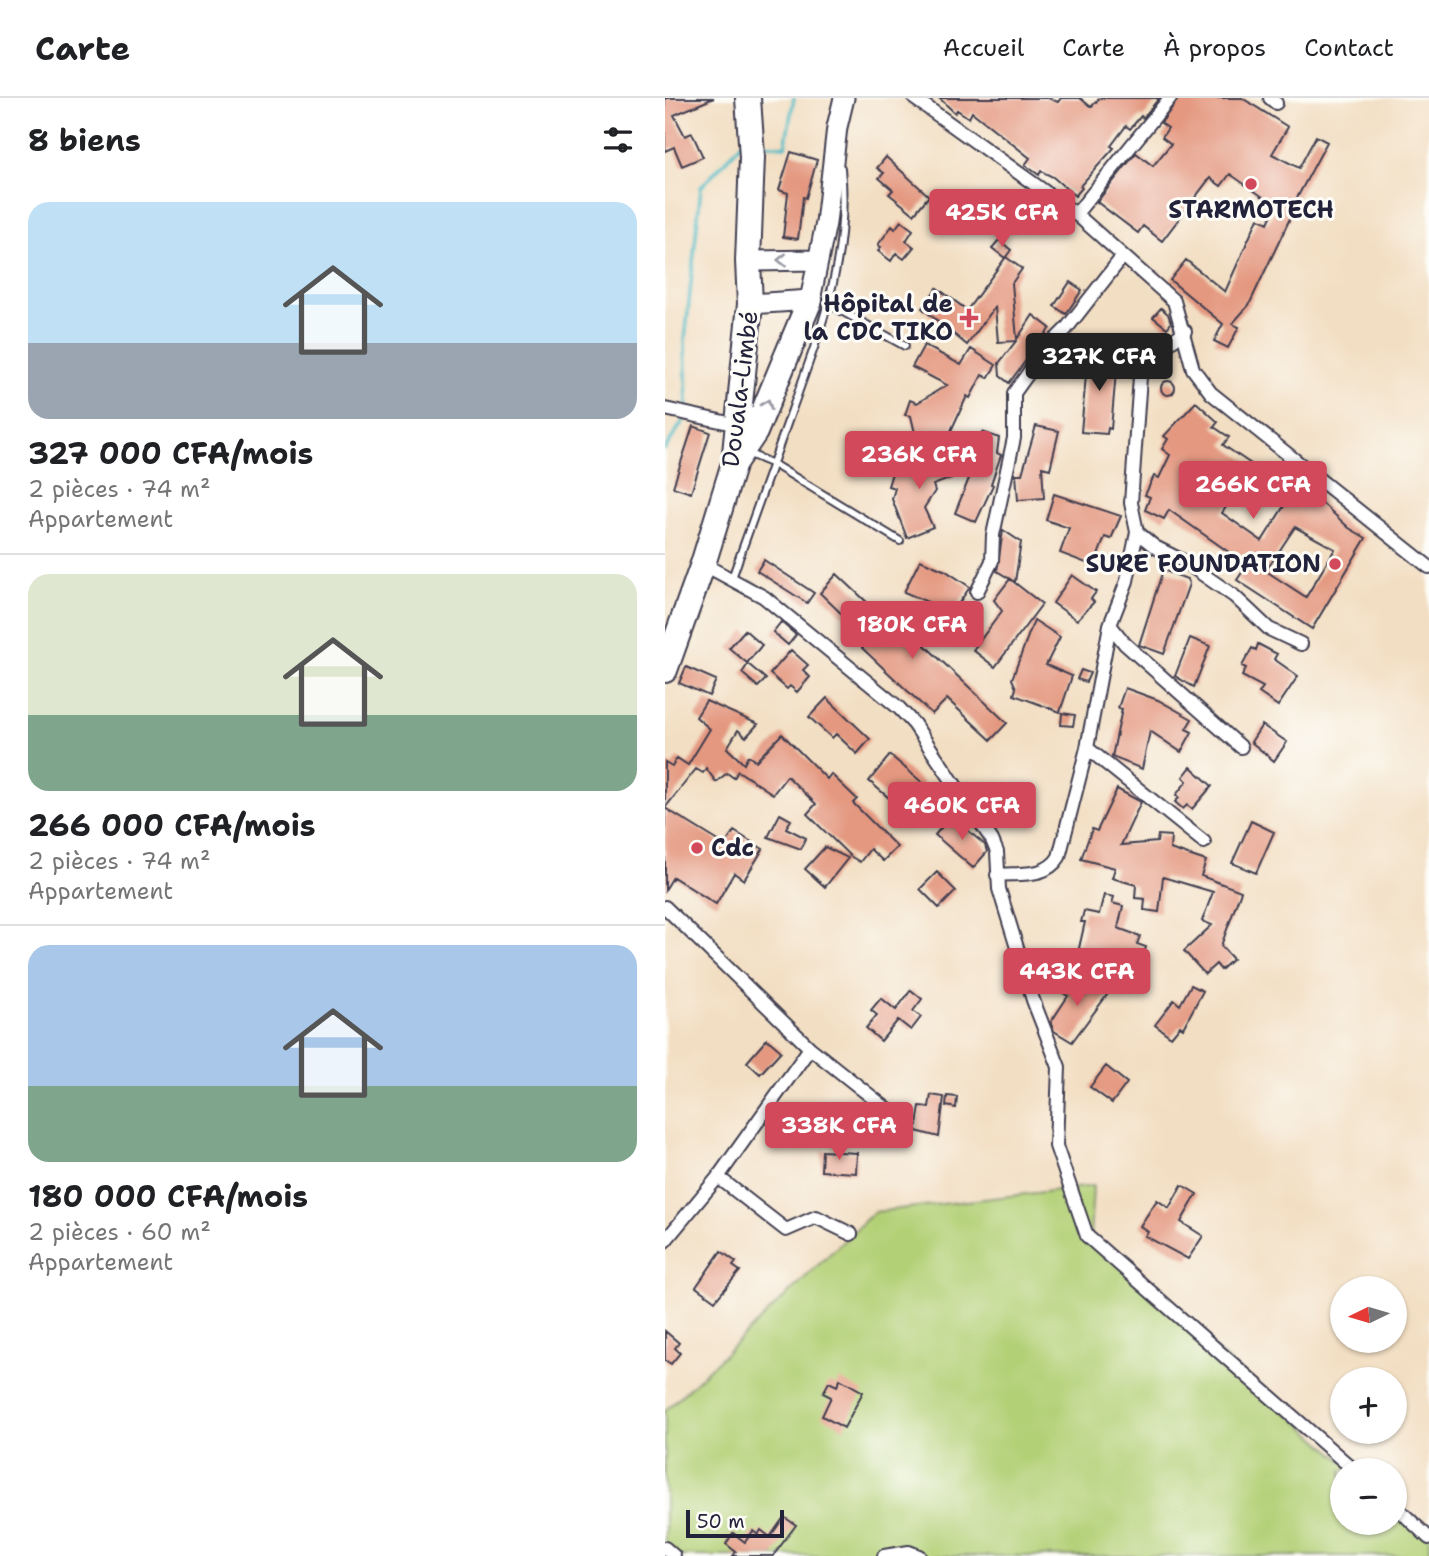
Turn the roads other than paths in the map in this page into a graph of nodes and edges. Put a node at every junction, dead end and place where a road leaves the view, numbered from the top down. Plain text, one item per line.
1 (844, 98) edge
2 (914, 98) edge
3 (1170, 98) edge
4 (748, 104) edge
5 (837, 127) junction
6 (1076, 214) junction
7 (1123, 256) junction
8 (817, 260) junction
9 (748, 261) junction
10 (819, 302) junction
11 (750, 304) junction
12 (1185, 331) junction
13 (905, 346) dead end
14 (665, 409) edge
15 (738, 425) junction
16 (738, 457) junction
17 (773, 464) junction
18 (1137, 532) junction
19 (900, 541) dead end
20 (703, 564) junction
21 (1429, 567) edge
22 (732, 578) junction
23 (977, 592) dead end
24 (1110, 625) junction
25 (1301, 644) dead end
26 (665, 670) edge
27 (1241, 747) dead end
28 (1087, 748) junction
29 (1204, 842) dead end
30 (997, 875) junction
31 (665, 907) edge
32 (810, 1048) junction
33 (902, 1121) dead end
34 (718, 1177) junction
35 (851, 1234) dead end
36 (665, 1241) edge
37 (1340, 1458) edge
38 (1407, 1517) edge
39 (1429, 1538) edge
40 (665, 1548) edge
41 (674, 1556) edge
42 (884, 1556) edge
43 (919, 1556) edge

1 - 5 street
2 - 6 street
3 - 6 street
4 - 9 highway, Douala-Limbé
5 - 8 street
5 - 10 lane
6 - 7 street
7 - 12 street
7 - 23 street
8 -> 9 street
8 - 10 street
9 - 11 highway, Douala-Limbé
10 - 11 street
10 - 13 lane
16 -> 10 highway
10 - 17 lane
11 - 15 highway, Douala-Limbé
12 - 18 street
12 - 21 street
14 - 15 street
15 - 16 highway, Douala-Limbé
16 - 17 lane
16 - 20 highway, Douala-Limbé
17 - 19 lane
17 - 22 lane
18 - 24 street
18 - 25 street
20 - 22 street
20 - 26 highway, Douala-Limbé
22 - 30 street
24 - 27 street
24 - 28 street
28 - 29 street
28 - 30 street
30 - 37 street
31 - 32 street
32 - 33 street
32 - 34 street
34 - 35 street
34 - 36 street
38 - 39 street
40 - 41 street
42 - 43 street

